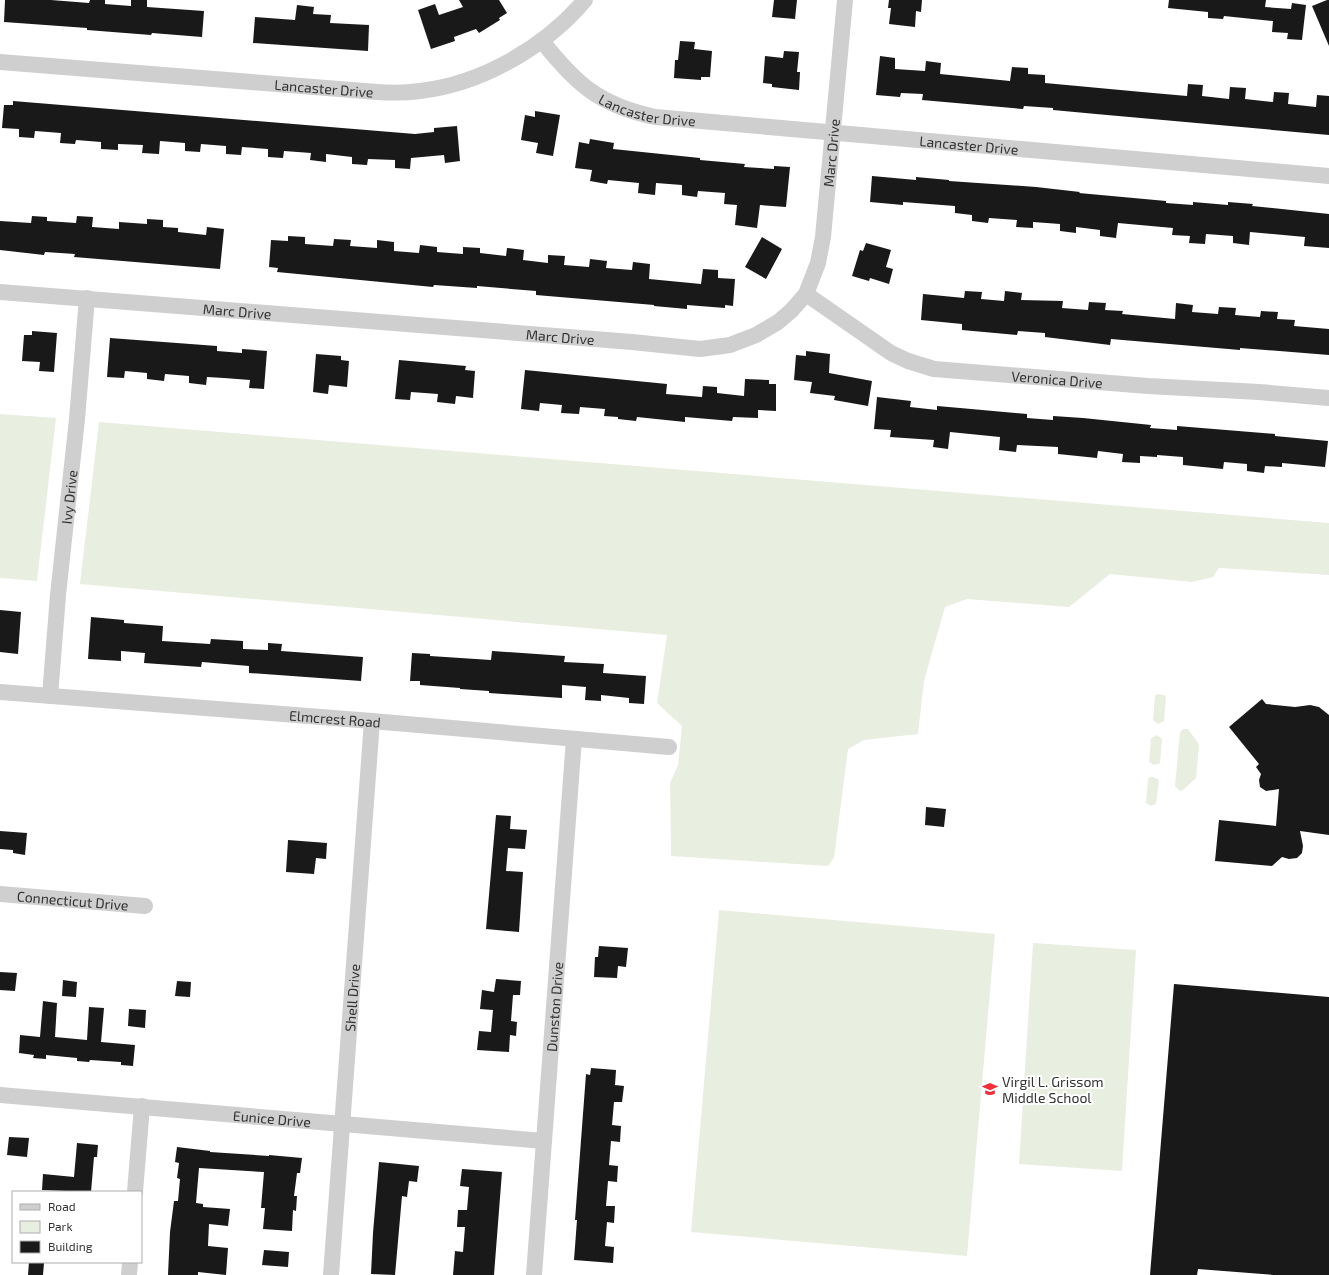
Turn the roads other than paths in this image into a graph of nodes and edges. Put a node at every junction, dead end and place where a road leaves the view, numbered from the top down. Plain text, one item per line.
1 (585, 0) edge
2 (845, 0) edge
3 (542, 41) junction
4 (0, 62) edge
5 (832, 132) junction
6 (1329, 176) edge
7 (0, 292) edge
8 (806, 294) junction
9 (87, 298) junction
10 (1329, 398) edge
11 (0, 692) edge
12 (50, 696) junction
13 (372, 721) junction
14 (574, 738) junction
15 (669, 747) dead end
16 (0, 894) edge
17 (145, 906) dead end
18 (0, 1095) edge
19 (142, 1106) junction
20 (342, 1124) junction
21 (544, 1141) junction
22 (135, 1191) edge
23 (130, 1263) edge
24 (129, 1275) edge
25 (331, 1275) edge
26 (534, 1275) edge

1 - 3 street
2 - 5 street, Marc Drive
3 - 4 street, Lancaster Drive
3 - 5 street, Lancaster Drive
5 - 6 street, Lancaster Drive
5 - 8 street, Marc Drive
7 - 9 street, Marc Drive
8 - 9 street, Marc Drive
8 - 10 street, Veronica Drive
9 - 12 street, Ivy Drive
11 - 12 street, Elmcrest Road
12 - 13 street, Elmcrest Road
13 - 14 street, Elmcrest Road
13 - 20 street, Shell Drive
14 - 15 street, Elmcrest Road
14 - 21 street, Dunston Drive
16 - 17 street, Connecticut Drive
18 - 19 street, Eunice Drive
19 - 20 street, Eunice Drive
19 - 22 street
20 - 21 street, Eunice Drive
20 - 25 street, Shell Drive
21 - 26 street, Dunston Drive
23 - 24 street

